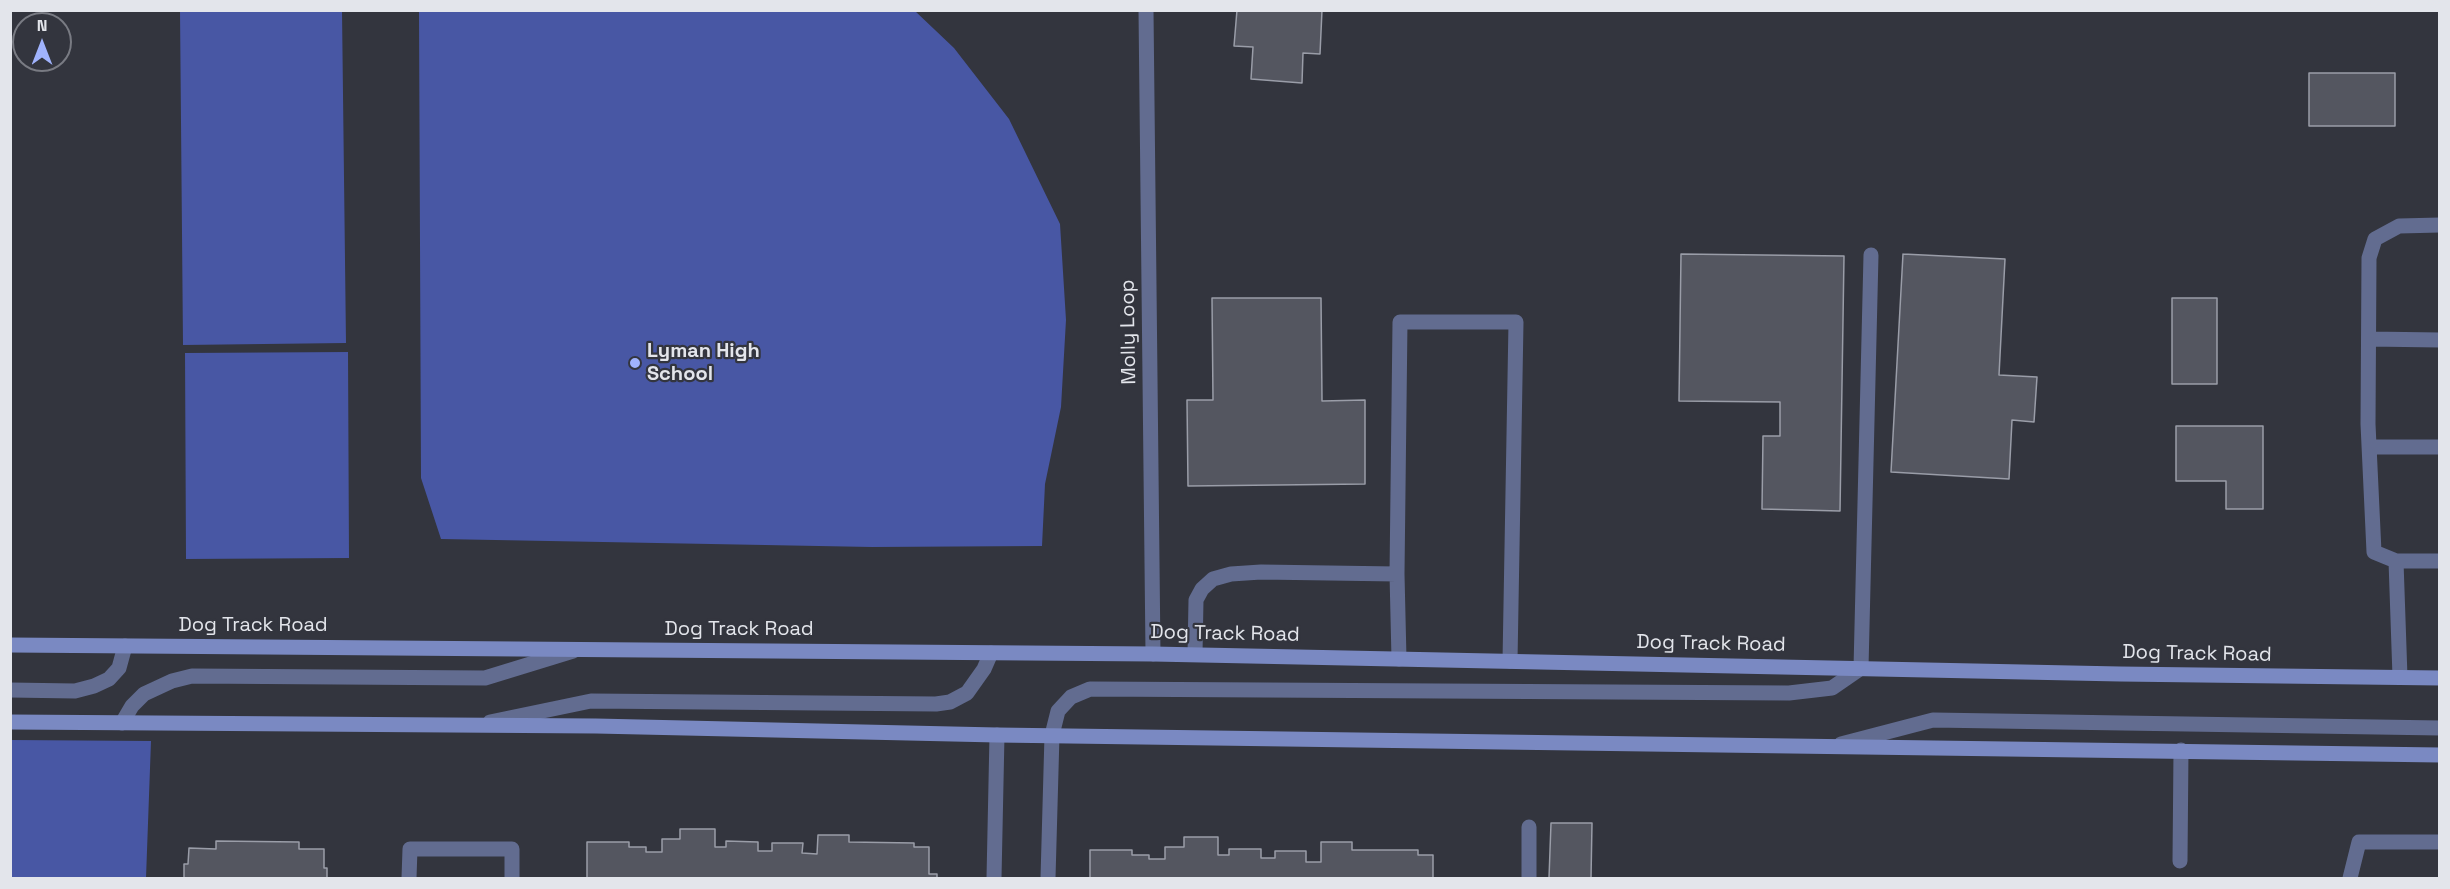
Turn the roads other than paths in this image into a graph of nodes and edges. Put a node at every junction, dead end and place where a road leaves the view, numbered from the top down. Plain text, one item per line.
1 (1146, 10) edge
2 (2439, 225) edge
3 (1871, 255) dead end
4 (2369, 339) junction
5 (2439, 340) edge
6 (2369, 447) junction
7 (2439, 447) edge
8 (2396, 561) junction
9 (2439, 561) edge
10 (1397, 574) junction
11 (10, 645) edge
12 (125, 646) junction
13 (578, 650) junction
14 (991, 652) junction
15 (1153, 654) junction
16 (1195, 654) junction
17 (1399, 659) junction
18 (1510, 661) junction
19 (1861, 668) junction
20 (2400, 677) junction
21 (2439, 678) edge
22 (10, 690) edge
23 (10, 722) edge
24 (122, 723) junction
25 (469, 726) junction
26 (2439, 728) edge
27 (997, 735) junction
28 (1052, 735) junction
29 (1838, 745) junction
30 (2181, 750) junction
31 (2439, 755) edge
32 (1529, 826) dead end
33 (2439, 842) edge
34 (2180, 861) dead end
35 (409, 879) edge
36 (512, 879) edge
37 (994, 879) edge
38 (1048, 879) edge
39 (1529, 879) edge
40 (2350, 879) edge

1 - 15 street, Molly Loop
2 - 4 street
3 - 19 street
4 - 5 street
4 - 6 street
6 - 7 street
6 - 8 street
8 - 9 street
8 - 20 street
10 - 16 street
10 - 17 street
10 - 18 street
11 - 12 main road, Dog Track Road
12 - 13 main road, Dog Track Road
12 - 22 street
13 - 14 main road, Dog Track Road
13 - 24 street
14 - 15 main road, Dog Track Road
14 - 25 street
15 - 16 main road, Dog Track Road
16 - 17 main road, Dog Track Road
17 - 18 main road, Dog Track Road
18 - 19 main road, Dog Track Road
19 - 20 main road, Dog Track Road
19 - 28 street
20 - 21 main road, Dog Track Road
23 - 24 main road
24 - 25 main road
25 - 27 main road
26 - 29 street
27 - 28 main road
27 - 37 street
28 - 29 main road
28 - 38 street
29 - 30 main road
30 - 31 main road
30 - 34 street
32 - 39 street
33 - 40 street
35 - 36 street

